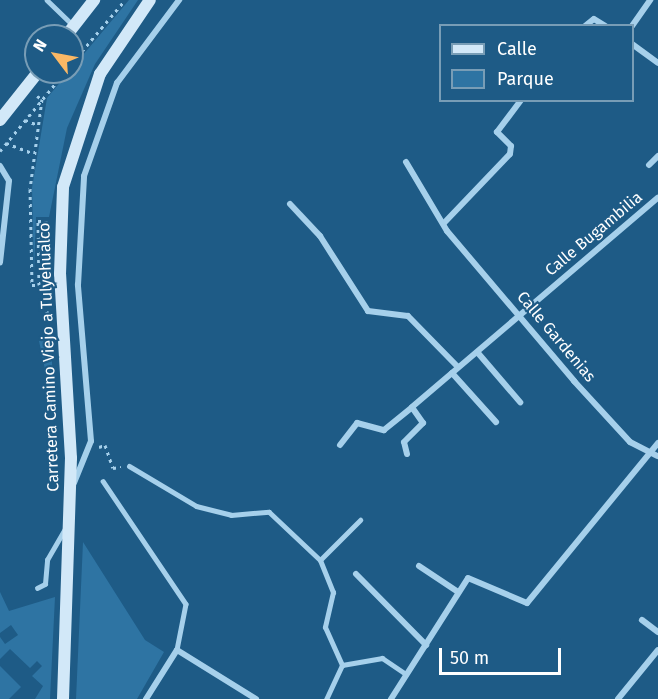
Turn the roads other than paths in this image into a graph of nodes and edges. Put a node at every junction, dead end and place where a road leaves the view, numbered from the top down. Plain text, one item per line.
1 (46, 0) edge
2 (94, 0) edge
3 (150, 0) edge
4 (179, 0) edge
5 (650, 0) edge
6 (65, 24) edge
7 (75, 24) edge
8 (586, 24) edge
9 (602, 24) edge
10 (633, 24) edge
11 (634, 45) edge
12 (658, 63) edge
13 (28, 84) edge
14 (520, 102) edge
15 (0, 120) edge
16 (658, 156) edge
17 (406, 162) dead end
18 (649, 165) dead end
19 (0, 166) edge
20 (658, 198) edge
21 (290, 204) dead end
22 (444, 223) junction
23 (0, 263) edge
24 (521, 315) junction
25 (478, 353) junction
26 (458, 367) junction
27 (452, 373) junction
28 (520, 402) dead end
29 (412, 407) junction
30 (496, 422) dead end
31 (658, 443) edge
32 (340, 445) dead end
33 (650, 453) junction
34 (407, 454) dead end
35 (658, 456) edge
36 (129, 466) road end
37 (102, 481) dead end
38 (71, 489) junction
39 (360, 520) dead end
40 (69, 521) junction
41 (320, 560) junction
42 (419, 566) dead end
43 (356, 574) dead end
44 (37, 588) dead end
45 (458, 592) junction
46 (642, 620) dead end
47 (658, 632) edge
48 (426, 645) junction
49 (177, 650) junction
50 (658, 650) edge
51 (342, 665) junction
52 (406, 674) junction
53 (63, 699) edge
54 (146, 699) edge
55 (256, 699) edge
56 (326, 699) edge
57 (391, 699) edge
58 (618, 699) edge

1 - 6 lane
2 - 7 main road
3 - 38 main road, Carretera Camino Viejo a Tulyehualco
4 - 38 street
5 - 10 street
8 - 9 street
11 - 12 street
13 - 15 main road
14 - 22 street
16 - 18 street
17 - 22 street, Calle Gardenias
19 - 23 street
20 - 24 street, Calle Bugambilia
21 - 26 street
22 - 24 street, Calle Gardenias
24 - 25 street, Calle Bugambilia
24 - 33 street, Calle Gardenias
25 - 26 street, Calle Bugambilia
25 - 28 street
26 - 27 street, Calle Bugambilia
27 - 29 street, Calle Bugambilia
27 - 30 street
29 - 32 street, Calle Bugambilia
29 - 34 street
31 - 33 street
33 - 35 street, Calle Gardenias
33 - 45 street
36 - 41 street
37 - 49 lane
38 - 40 main road, Carretera Camino Viejo a Tulyehualco
39 - 41 street
40 - 44 lane
40 - 53 main road, Carretera Camino Viejo a Tulyehualco
41 - 51 street
42 - 45 street
43 - 48 street
45 - 48 street
46 - 47 street
48 - 52 street
49 - 54 street
49 - 55 street
50 - 58 street
51 - 52 street
51 - 56 street
52 - 57 street

